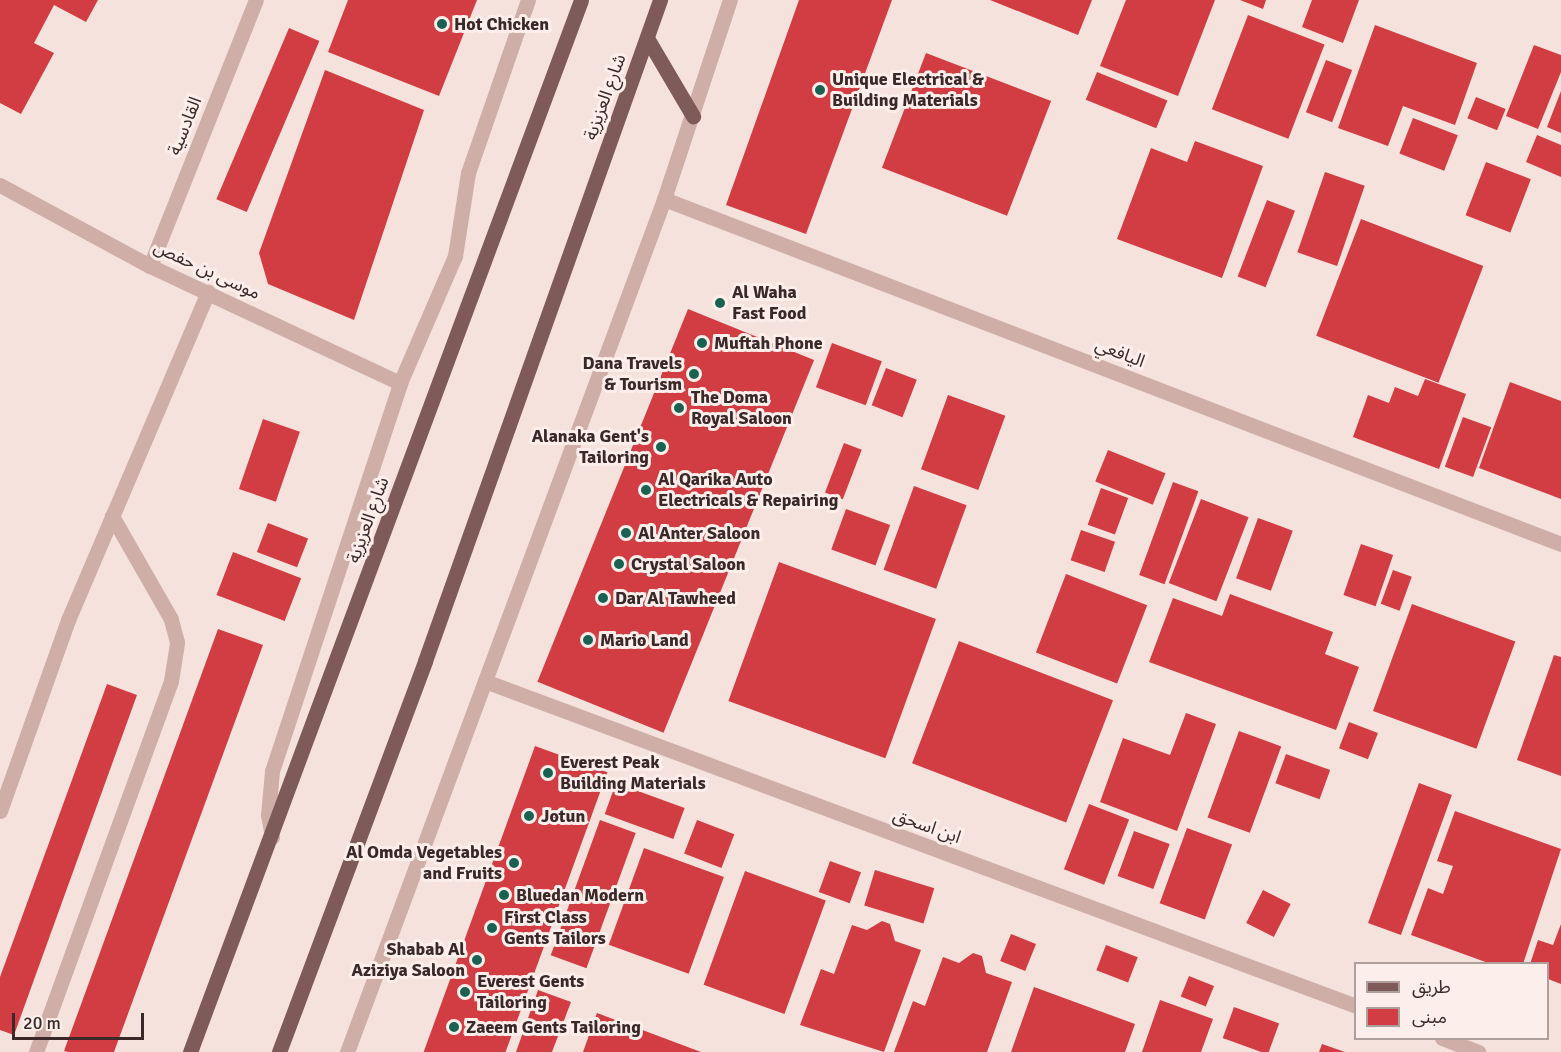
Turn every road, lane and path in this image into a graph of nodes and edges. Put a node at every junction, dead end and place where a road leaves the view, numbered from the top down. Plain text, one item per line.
1 (256, 0) edge
2 (528, 0) edge
3 (581, 0) edge
4 (660, 0) edge
5 (730, 0) edge
6 (647, 38) junction
7 (693, 116) junction
8 (0, 185) edge
9 (664, 200) junction
10 (150, 266) junction
11 (208, 292) junction
12 (400, 382) junction
13 (112, 516) junction
14 (1561, 543) edge
15 (485, 681) junction
16 (0, 811) edge
17 (272, 837) junction
18 (1354, 1005) edge
19 (1447, 1040) edge
20 (36, 1052) edge
21 (190, 1052) edge
22 (279, 1052) edge
23 (346, 1052) edge
24 (1478, 1052) edge

1 - 10 street, القادسية
2 - 12 street
3 - 17 main road, شارع العزيزية
4 - 6 main road, شارع العزيزية
5 - 7 street
6 - 7 main road
6 - 22 main road, شارع العزيزية
7 - 9 street
8 - 10 street, موسى بن حفص
9 - 14 street, اليافعي
9 - 15 street
10 - 11 street, موسى بن حفص
11 - 12 street, موسى بن حفص
11 - 13 street
12 - 17 street
13 - 16 street
13 - 20 street
15 - 18 street, ابن اسحق
15 - 23 street
17 - 21 main road, شارع العزيزية
19 - 24 street

